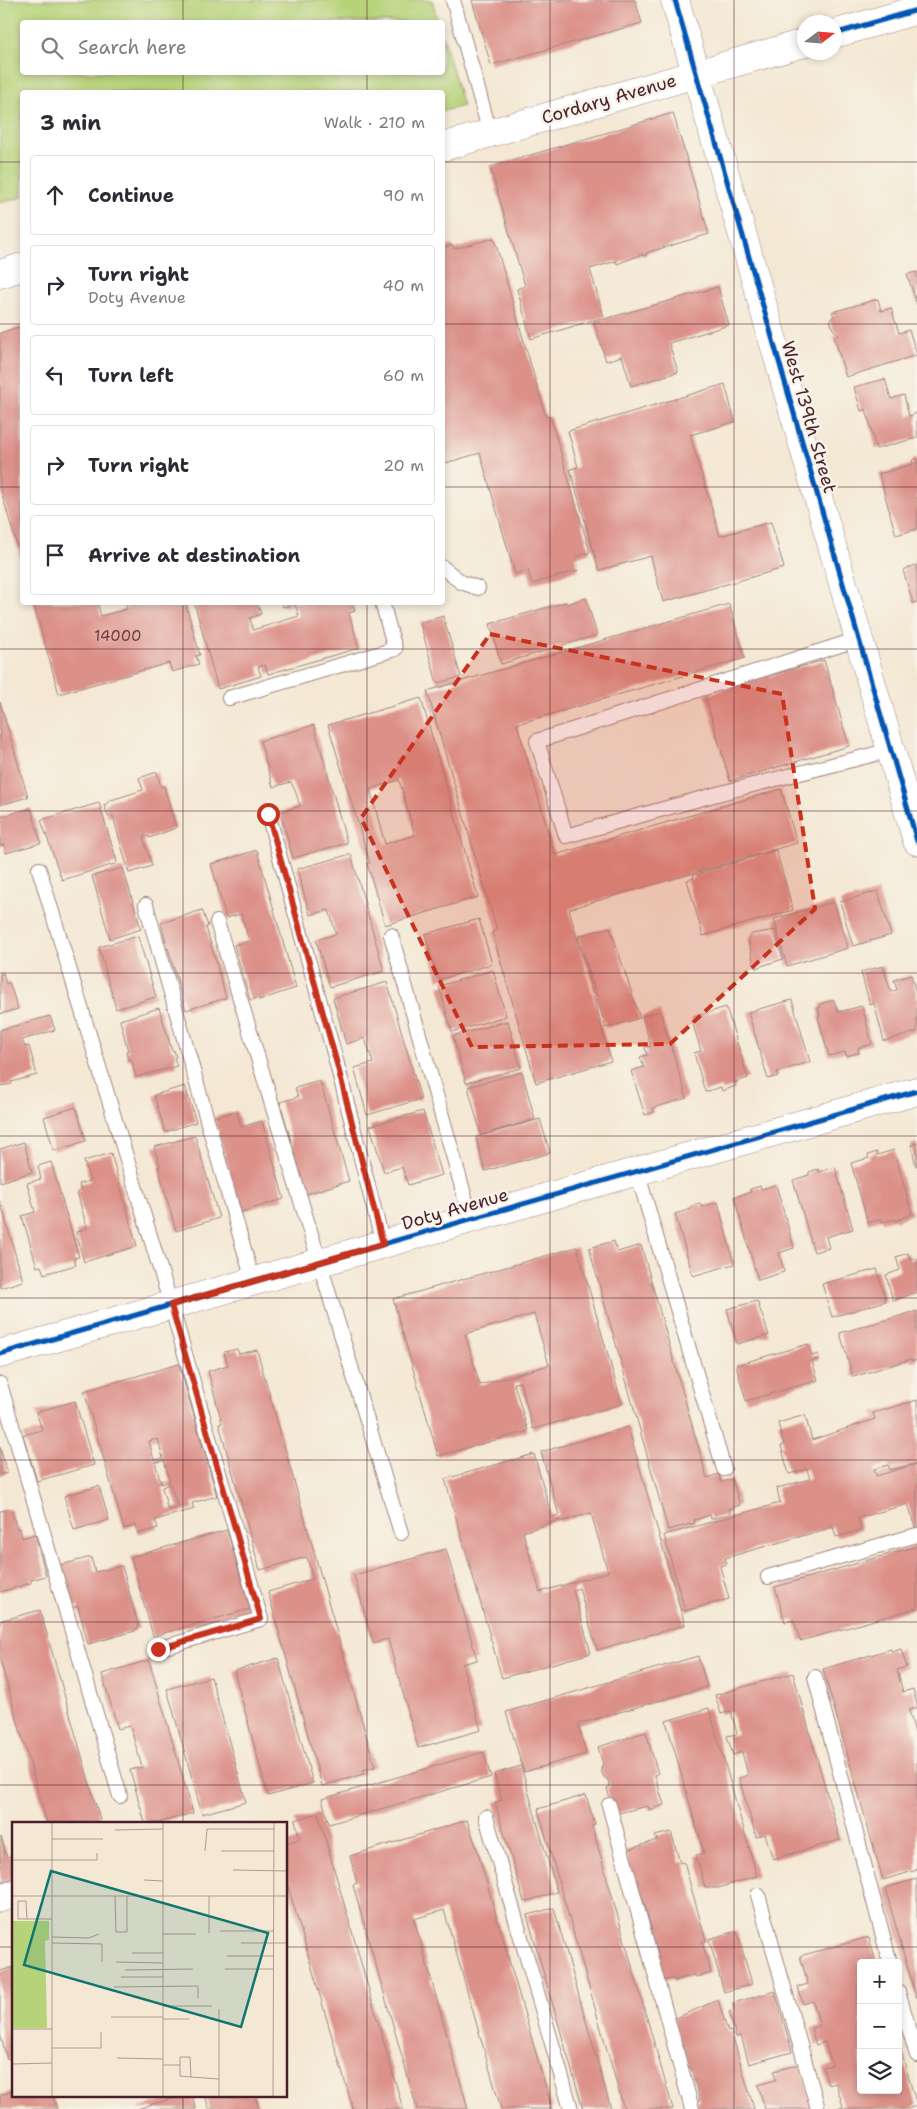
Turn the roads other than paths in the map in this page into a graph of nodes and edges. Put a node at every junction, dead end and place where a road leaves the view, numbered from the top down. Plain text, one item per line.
1 (453, 0) edge
2 (675, 0) edge
3 (917, 10) edge
4 (842, 32) edge
5 (797, 45) edge
6 (696, 74) junction
7 (490, 133) junction
8 (445, 146) edge
9 (20, 269) edge
10 (0, 274) edge
11 (445, 569) edge
12 (478, 588) dead end
13 (383, 605) edge
14 (859, 639) junction
15 (229, 698) dead end
16 (891, 750) junction
17 (268, 814) dead end
18 (917, 841) edge
19 (39, 869) dead end
20 (146, 905) dead end
21 (217, 922) dead end
22 (391, 936) dead end
23 (917, 1091) edge
24 (637, 1171) junction
25 (471, 1219) junction
26 (383, 1244) junction
27 (319, 1262) junction
28 (253, 1281) junction
29 (171, 1305) junction
30 (0, 1354) edge
31 (0, 1384) edge
32 (724, 1469) dead end
33 (402, 1533) dead end
34 (917, 1534) edge
35 (768, 1577) dead end
36 (158, 1649) dead end
37 (815, 1677) dead end
38 (120, 1796) dead end
39 (608, 1805) dead end
40 (486, 1817) dead end
41 (758, 1894) dead end
42 (889, 1959) edge
43 (902, 2004) edge
44 (917, 2055) edge
45 (571, 2109) edge
46 (692, 2109) edge
47 (818, 2109) edge

1 - 7 lane
2 - 6 street, West 139th Street
3 - 4 street
5 - 6 street, Cordary Avenue
6 - 7 street, Cordary Avenue
6 - 14 street, West 139th Street
7 - 8 street, Cordary Avenue
9 - 10 street
11 - 12 lane
13 - 15 lane
14 - 16 street, West 139th Street
14 - 16 lane
16 - 18 street, West 139th Street
17 - 26 lane
19 - 29 lane
20 - 28 lane
21 - 27 lane
22 - 25 lane
23 - 24 street, Doty Avenue
24 - 25 street, Doty Avenue
24 - 32 lane
25 - 26 street, Doty Avenue
26 - 27 street, Doty Avenue
27 - 28 street, Doty Avenue
27 - 33 lane
28 - 29 street, Doty Avenue
29 - 30 street, Doty Avenue
29 - 36 lane
31 - 38 lane
34 - 35 lane
37 - 42 lane
39 - 46 lane
40 - 45 lane
41 - 47 lane
43 - 44 lane

